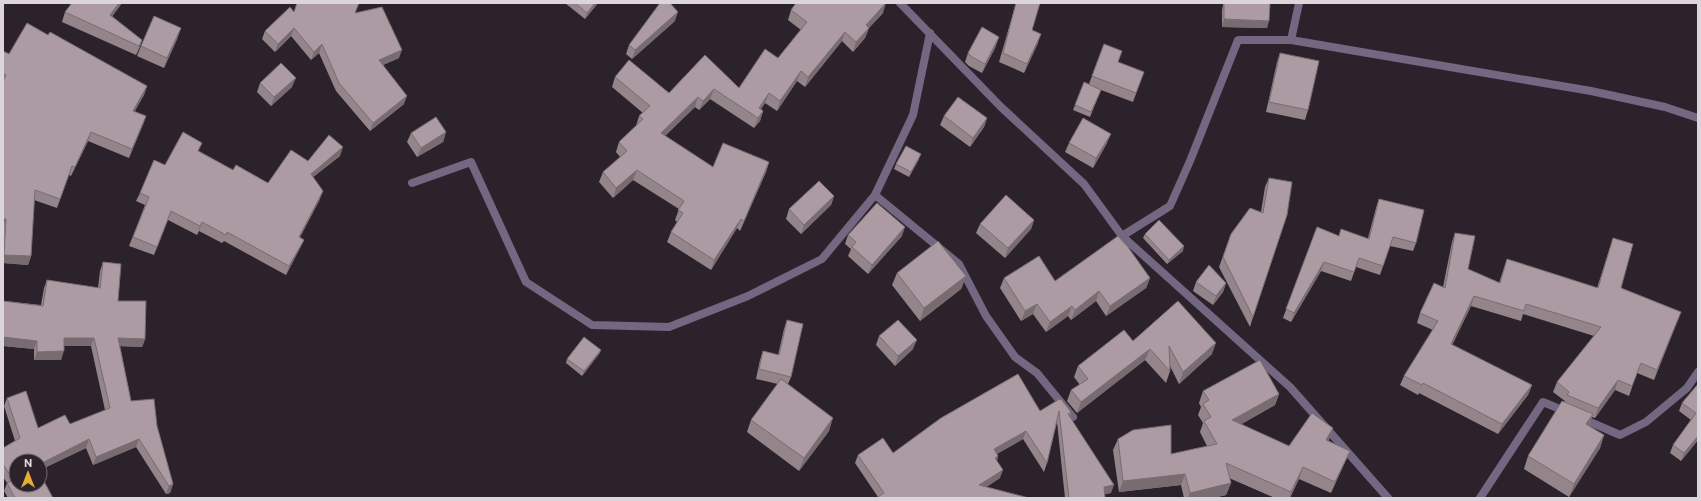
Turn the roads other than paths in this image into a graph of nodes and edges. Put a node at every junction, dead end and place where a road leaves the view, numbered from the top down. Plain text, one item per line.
1 (900, 3) edge
2 (1298, 3) edge
3 (930, 33) junction
4 (1291, 40) junction
5 (1698, 118) edge
6 (412, 183) dead end
7 (875, 195) junction
8 (1122, 236) junction
9 (1698, 372) edge
10 (1073, 417) dead end
11 (1388, 498) edge
12 (1480, 498) edge

1 - 3 street
2 - 4 street
3 - 7 street
3 - 8 street
4 - 5 street
4 - 8 street
6 - 7 street
7 - 10 street
8 - 11 street
9 - 12 street

